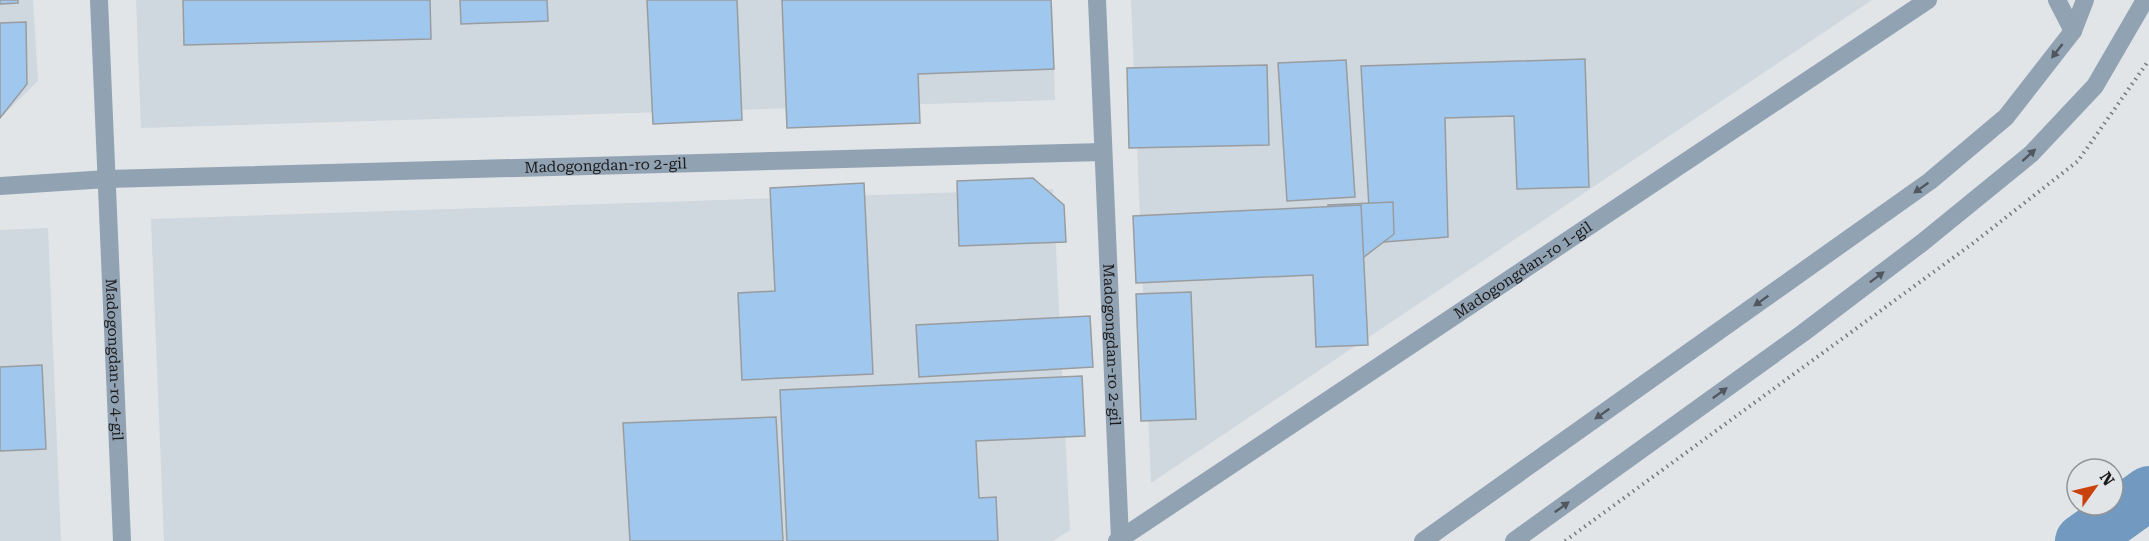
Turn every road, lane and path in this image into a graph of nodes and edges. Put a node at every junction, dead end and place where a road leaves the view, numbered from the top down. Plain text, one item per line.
1 (99, 0) edge
2 (1096, 0) edge
3 (1928, 0) edge
4 (2057, 0) edge
5 (2085, 0) edge
6 (2145, 0) edge
7 (2073, 31) junction
8 (1103, 152) junction
9 (107, 179) junction
10 (0, 186) edge
11 (1119, 540) edge
12 (122, 541) edge
13 (1423, 541) edge
14 (1514, 541) edge

1 - 9 street, Madogongdan-ro 4-gil
2 - 8 street, Madogongdan-ro 2-gil
3 - 11 street, Madogongdan-ro 1-gil
4 - 7 street
5 - 7 street
14 -> 6 street
7 -> 13 street
8 - 9 street, Madogongdan-ro 2-gil
8 - 11 street, Madogongdan-ro 2-gil
9 - 10 street
9 - 12 street, Madogongdan-ro 4-gil

